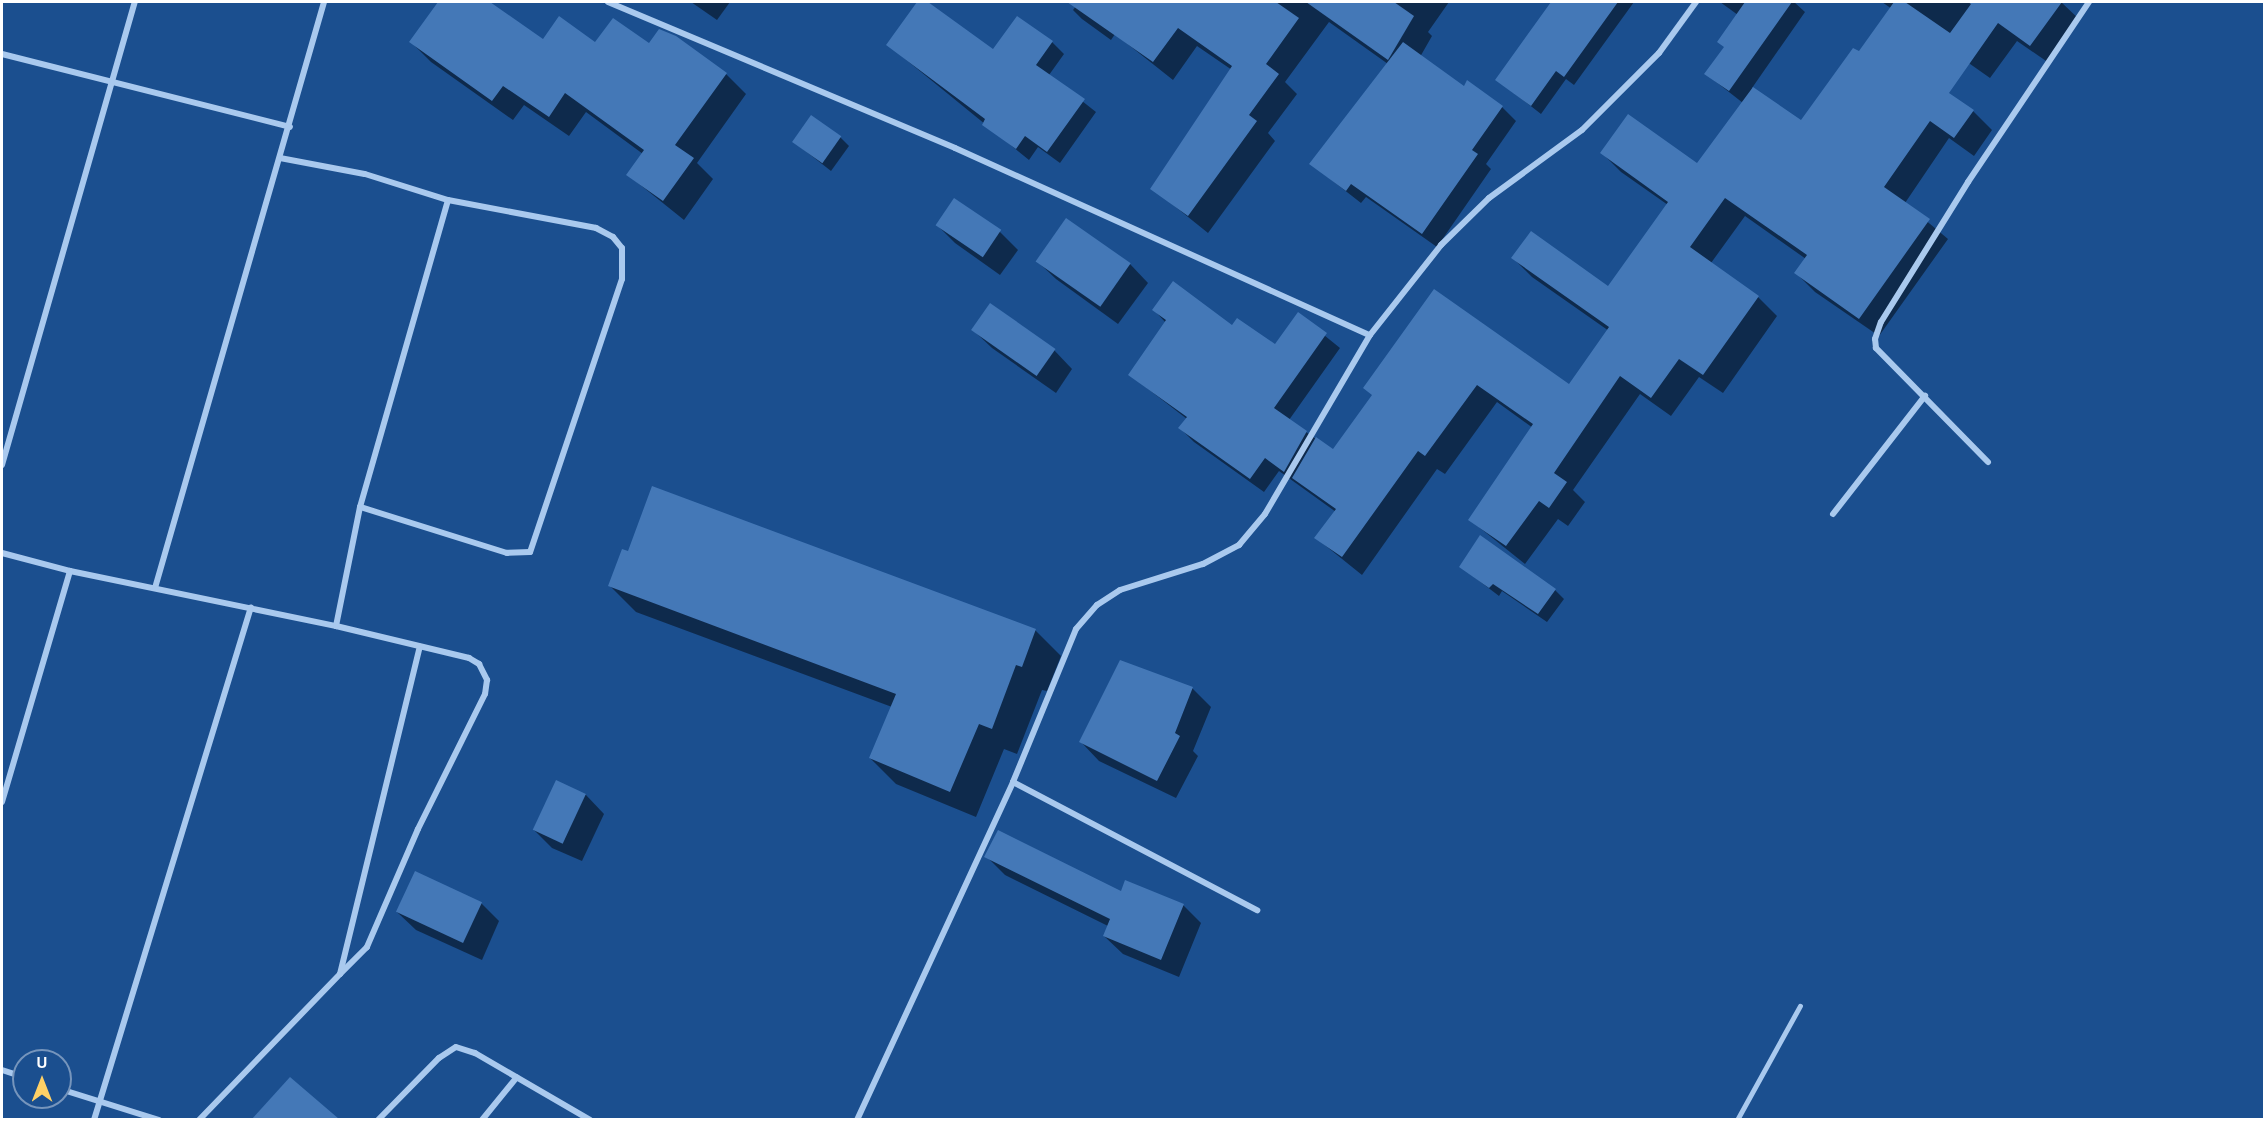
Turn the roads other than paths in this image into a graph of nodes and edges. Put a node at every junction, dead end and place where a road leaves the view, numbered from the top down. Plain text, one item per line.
1 (135, 2) edge
2 (324, 2) edge
3 (608, 2) edge
4 (1696, 2) edge
5 (2089, 2) edge
6 (2, 54) edge
7 (111, 81) junction
8 (290, 127) junction
9 (280, 158) junction
10 (448, 200) junction
11 (1370, 335) junction
12 (1925, 396) junction
13 (1988, 462) dead end
14 (2, 465) edge
15 (360, 507) junction
16 (1833, 514) dead end
17 (2, 553) edge
18 (70, 571) junction
19 (154, 588) junction
20 (251, 607) junction
21 (336, 626) junction
22 (420, 647) junction
23 (1013, 782) junction
24 (2, 802) edge
25 (1257, 910) dead end
26 (340, 974) junction
27 (1800, 1006) dead end
28 (517, 1077) junction
29 (72, 1093) edge
30 (100, 1102) junction
31 (94, 1119) edge
32 (159, 1119) edge
33 (199, 1119) edge
34 (378, 1119) edge
35 (482, 1119) edge
36 (590, 1119) edge
37 (857, 1119) edge
38 (1737, 1119) edge

1 - 7 street
2 - 8 street
3 - 11 street
4 - 11 street
5 - 12 street
6 - 7 street
7 - 8 street
7 - 14 street
8 - 9 street
9 - 10 street
9 - 19 street
10 - 15 street
10 - 15 street
11 - 23 street
12 - 13 street
12 - 16 street
15 - 21 street
17 - 18 street
18 - 19 street
18 - 24 street
19 - 20 street
20 - 21 street
20 - 30 street
21 - 22 street
22 - 26 street
22 - 26 street
23 - 25 street
23 - 37 street
26 - 33 street
27 - 38 lane
28 - 34 street
28 - 35 street
28 - 36 street
29 - 30 street
30 - 31 street
30 - 32 street

